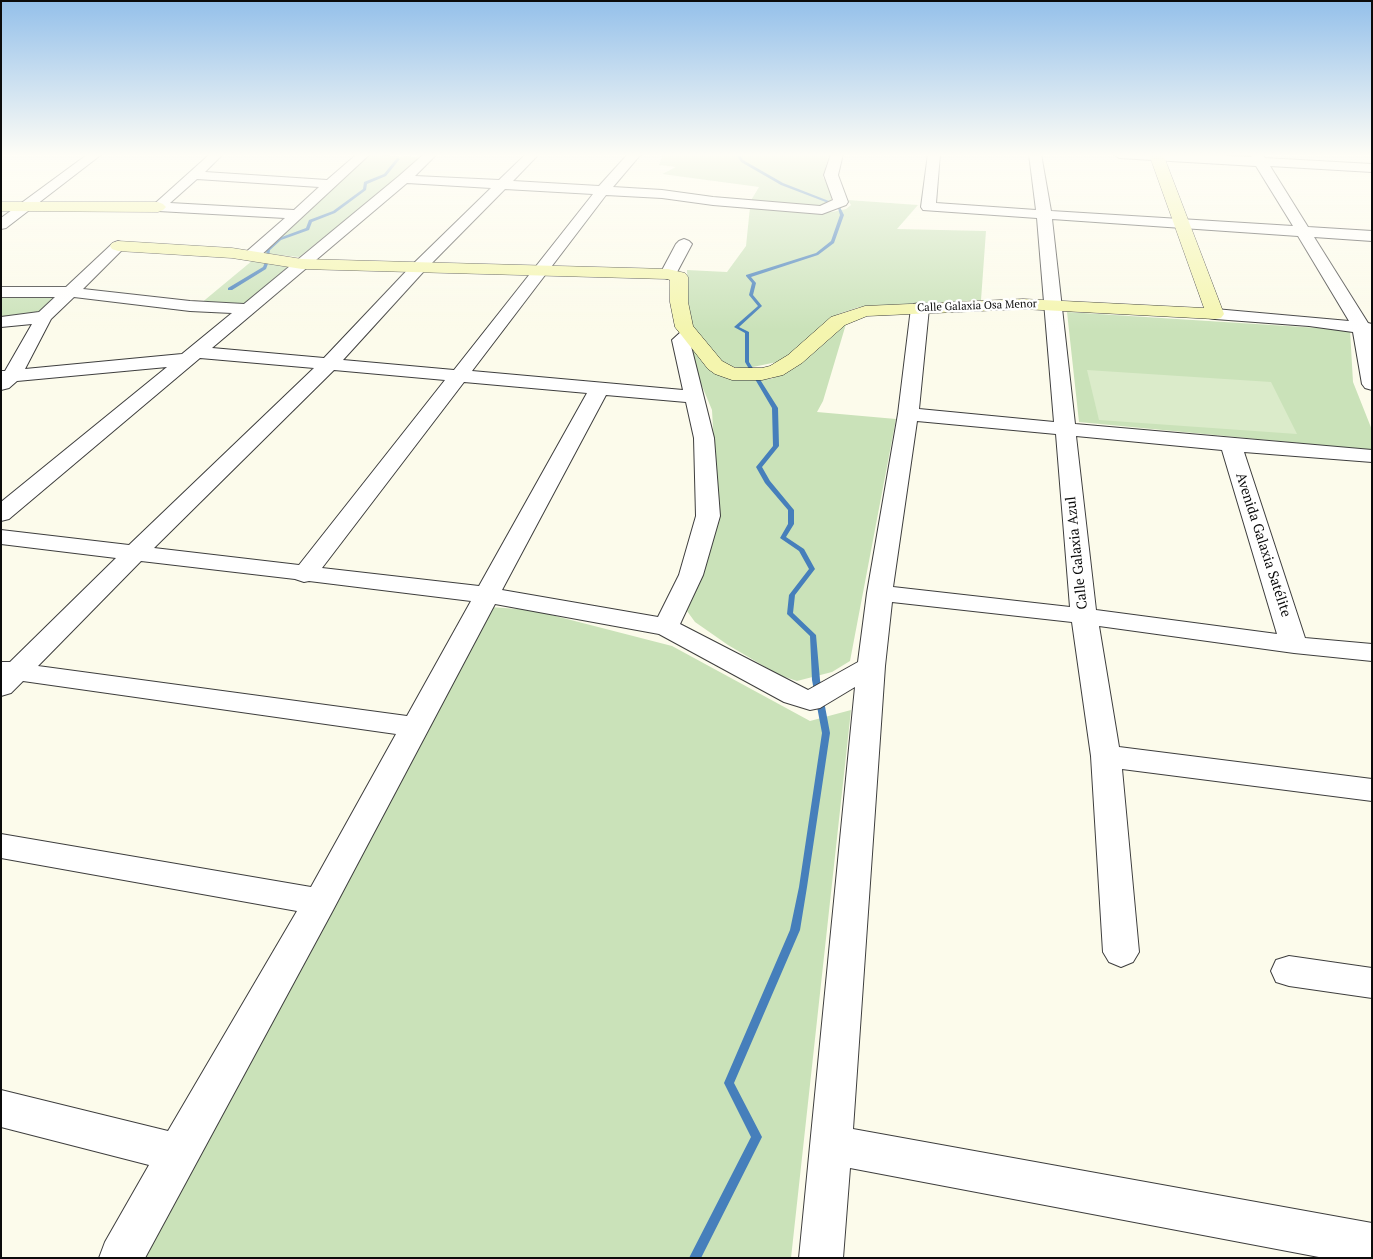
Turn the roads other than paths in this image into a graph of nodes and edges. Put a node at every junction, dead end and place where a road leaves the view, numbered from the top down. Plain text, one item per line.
1 (17, 213) edge
2 (152, 213) edge
3 (271, 213) edge
4 (363, 213) edge
5 (473, 213) edge
6 (586, 213) edge
7 (1011, 213) edge
8 (1160, 213) edge
9 (1177, 213) edge
10 (1292, 213) edge
11 (295, 214) joint
12 (1044, 215) junction
13 (145, 220) dead end
14 (1163, 222) junction
15 (1182, 223) junction
16 (1, 225) edge
17 (1303, 231) junction
18 (131, 233) dead end
19 (1372, 236) edge
20 (1169, 240) dead end
21 (684, 244) dead end
22 (118, 246) junction
23 (252, 255) junction
24 (302, 264) junction
25 (419, 267) junction
26 (542, 270) junction
27 (668, 274) junction
28 (1, 292) edge
29 (70, 292) junction
30 (1187, 295) dead end
31 (1052, 304) junction
32 (920, 308) junction
33 (248, 309) junction
34 (1193, 313) junction
35 (1215, 314) junction
36 (44, 317) junction
37 (1, 322) edge
38 (1366, 327) edge
39 (689, 334) junction
40 (192, 356) junction
41 (330, 363) junction
42 (460, 375) junction
43 (5, 379) edge
44 (1372, 384) edge
45 (600, 388) junction
46 (695, 396) junction
47 (908, 414) junction
48 (1065, 429) junction
49 (1231, 445) junction
50 (1372, 456) edge
51 (1, 514) edge
52 (1, 537) edge
53 (134, 554) junction
54 (304, 575) junction
55 (880, 593) junction
56 (488, 595) junction
57 (1084, 616) junction
58 (666, 627) junction
59 (1294, 645) junction
60 (1372, 654) edge
61 (871, 666) junction
62 (6, 676) edge
63 (415, 727) junction
64 (1106, 756) junction
65 (1372, 790) edge
66 (1, 846) edge
67 (320, 902) junction
68 (1121, 952) dead end
69 (1288, 971) dead end
70 (1372, 983) edge
71 (1, 1108) edge
72 (832, 1145) junction
73 (178, 1153) junction
74 (1372, 1245) edge
75 (121, 1258) edge
76 (821, 1258) edge

1 - 16 street
2 - 13 street
3 - 11 street
4 - 24 street
5 - 25 street
6 - 26 street
7 - 12 street
8 - 14 street
9 - 15 street
10 - 17 street
11 - 23 street
12 - 14 street
12 - 31 street, Calle Galaxia Azul
14 - 15 street
14 - 20 street
15 - 17 street
15 - 35 street
17 - 19 street
17 - 38 street
18 - 22 street
21 - 27 street
22 - 23 street
22 - 29 street
23 - 24 street
24 - 25 street
24 - 33 street
25 - 26 street
25 - 41 street
26 - 27 street
26 - 42 street
27 - 39 street, Calle Galaxia Osa Menor
28 - 29 street
29 - 33 street
29 - 36 street
30 - 34 street
31 - 32 street, Calle Galaxia Osa Menor
31 - 34 street, Calle Galaxia Osa Menor
31 - 48 street, Calle Galaxia Azul
32 - 39 street, Calle Galaxia Osa Menor
32 - 47 street
33 - 40 street
34 - 35 street, Calle Galaxia Osa Menor
35 - 38 street, Calle Galaxia Osa Menor
36 - 37 street
36 - 43 street
38 - 44 street
39 - 46 street
40 - 41 street
40 - 43 street
40 - 51 street
41 - 42 street
41 - 53 street
42 - 45 street
42 - 54 street
45 - 46 street
45 - 56 street
46 - 58 street
47 - 48 street
47 - 55 street
48 - 49 street
48 - 57 street, Calle Galaxia Azul
49 - 50 street
49 - 59 street, Avenida Galaxia Satélite
52 - 53 street
53 - 54 street
53 - 62 street
54 - 56 street
55 - 57 street
55 - 61 street
56 - 58 street
56 - 63 street
57 - 59 street
57 - 64 street, Calle Galaxia Azul
58 - 61 street
59 - 60 street
61 - 72 street
62 - 63 street
63 - 67 street
64 - 65 street
64 - 68 street, Calle Galaxia Azul
66 - 67 street
67 - 73 street
69 - 70 street
71 - 73 street
72 - 74 street
72 - 76 street
73 - 75 street

